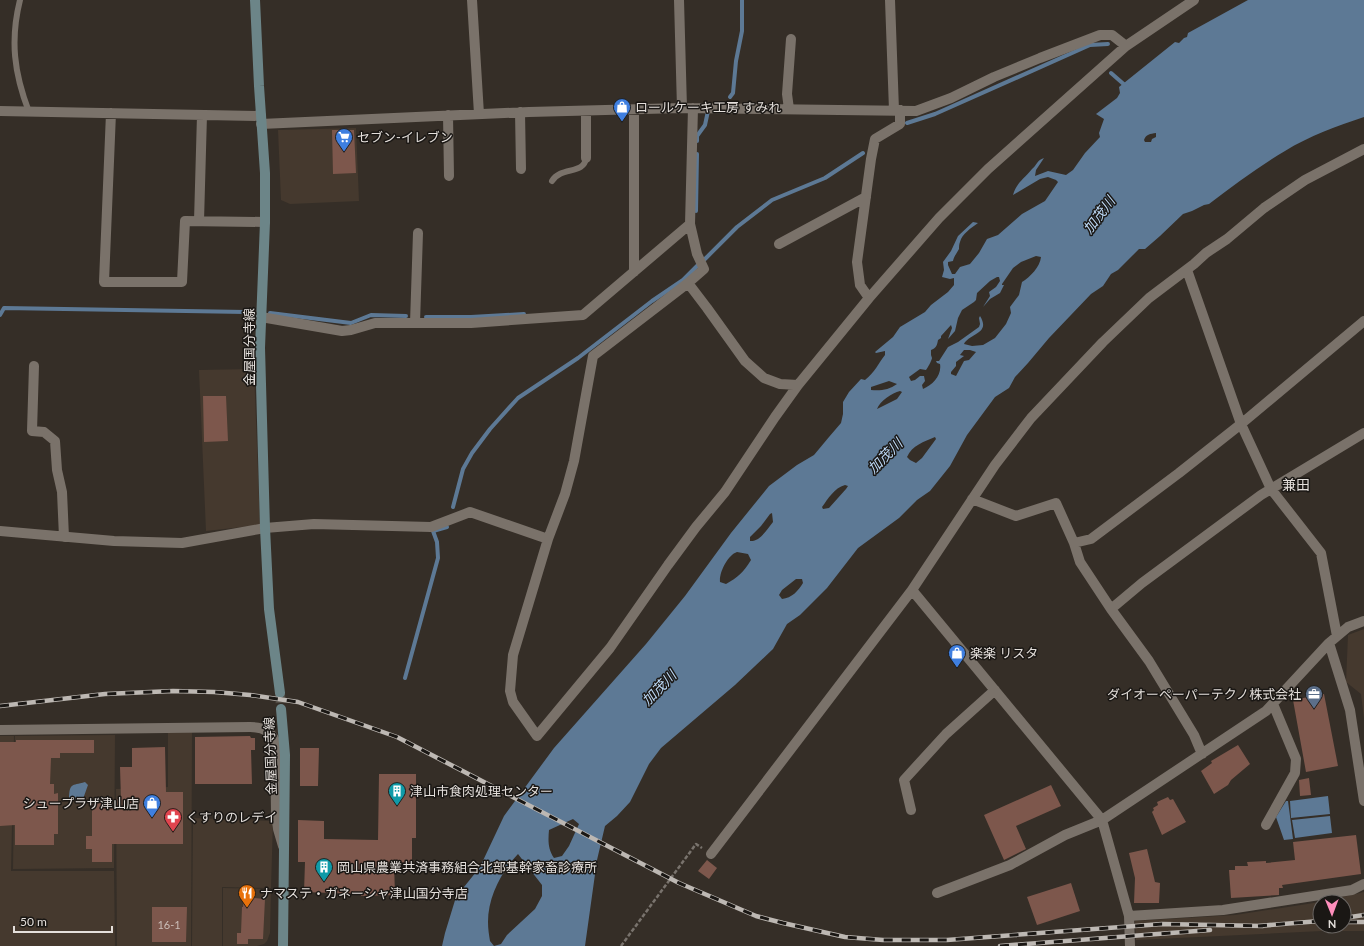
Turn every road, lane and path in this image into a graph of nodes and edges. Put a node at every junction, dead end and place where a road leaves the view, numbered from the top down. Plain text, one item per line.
1 (20, 0) edge
2 (255, 0) edge
3 (472, 0) edge
4 (679, 0) edge
5 (890, 0) edge
6 (1194, 0) edge
7 (790, 39) dead end
8 (1126, 46) junction
9 (682, 108) junction
10 (692, 108) junction
11 (789, 109) junction
12 (634, 110) junction
13 (897, 110) junction
14 (0, 111) edge
15 (586, 111) junction
16 (28, 112) junction
17 (520, 112) junction
18 (111, 113) junction
19 (478, 114) junction
20 (202, 115) junction
21 (448, 115) junction
22 (261, 120) junction
23 (1364, 149) edge
24 (586, 158) joint
25 (521, 169) dead end
26 (449, 176) dead end
27 (552, 181) dead end
28 (866, 197) junction
29 (199, 221) junction
30 (265, 222) junction
31 (690, 224) junction
32 (418, 233) dead end
33 (779, 244) dead end
34 (1187, 270) junction
35 (634, 272) junction
36 (688, 283) junction
37 (869, 298) junction
38 (261, 317) junction
39 (1364, 322) edge
40 (416, 323) junction
41 (34, 366) dead end
42 (798, 385) junction
43 (1241, 424) junction
44 (1364, 433) edge
45 (1271, 489) junction
46 (972, 499) junction
47 (264, 528) junction
48 (0, 531) edge
49 (64, 537) junction
50 (548, 539) junction
51 (1074, 543) junction
52 (912, 590) junction
53 (1111, 609) junction
54 (1364, 621) edge
55 (1337, 636) junction
56 (1329, 643) junction
57 (995, 690) junction
58 (280, 693) tunnel mouth
59 (1273, 704) junction
60 (281, 709) tunnel mouth
61 (0, 730) edge
62 (1202, 754) junction
63 (1364, 801) edge
64 (911, 810) dead end
65 (1102, 820) junction
66 (1266, 825) dead end
67 (284, 848) junction
68 (711, 854) joint
69 (1364, 884) edge
70 (937, 893) dead end
71 (1130, 916) junction
72 (283, 946) edge
73 (621, 946) edge
74 (1130, 946) edge

1 - 16 lane
2 - 22 main road, 金屋国分寺線
3 - 19 street
4 - 9 street
5 - 13 street
6 - 8 street
7 - 11 street
8 - 13 street
8 - 37 street
9 - 10 street
9 - 12 street
10 - 11 street
10 - 31 street
11 - 13 street
12 - 15 street
12 - 35 street
13 - 28 street
14 - 16 street
15 - 17 street
15 - 24 street
16 - 18 street
17 - 19 street
17 - 25 street
18 - 20 street
18 - 29 street
19 - 21 street
20 - 22 street
20 - 29 street
21 - 22 street
21 - 26 street
22 - 30 main road, 金屋国分寺線
23 - 34 street
24 - 27 lane
28 - 33 street
28 - 37 street
29 - 30 street
30 - 38 main road, 金屋国分寺線
31 - 35 street
31 - 36 street
32 - 40 street
34 - 43 street
34 - 46 street
35 - 40 street
36 - 42 street
36 - 50 street
37 - 42 street
38 - 40 street
38 - 47 main road, 金屋国分寺線
39 - 43 street
41 - 49 street
42 - 50 street
43 - 45 street
43 - 51 street
44 - 45 street
45 - 53 street
45 - 55 street
46 - 51 street
46 - 52 street
47 - 49 street
47 - 50 street
47 - 58 main road, 金屋国分寺線
48 - 49 street
51 - 53 street
52 - 57 street
52 - 68 street
53 - 62 street
54 - 55 street
55 - 56 street
56 - 59 street
56 - 63 street
57 - 64 street
57 - 65 street
59 - 62 street
59 - 66 street
60 - 67 main road, 金屋国分寺線
61 - 67 street
62 - 65 street
65 - 70 street
65 - 71 street
67 - 72 main road, 金屋国分寺線
68 - 73 path
69 - 71 street
71 - 74 street

